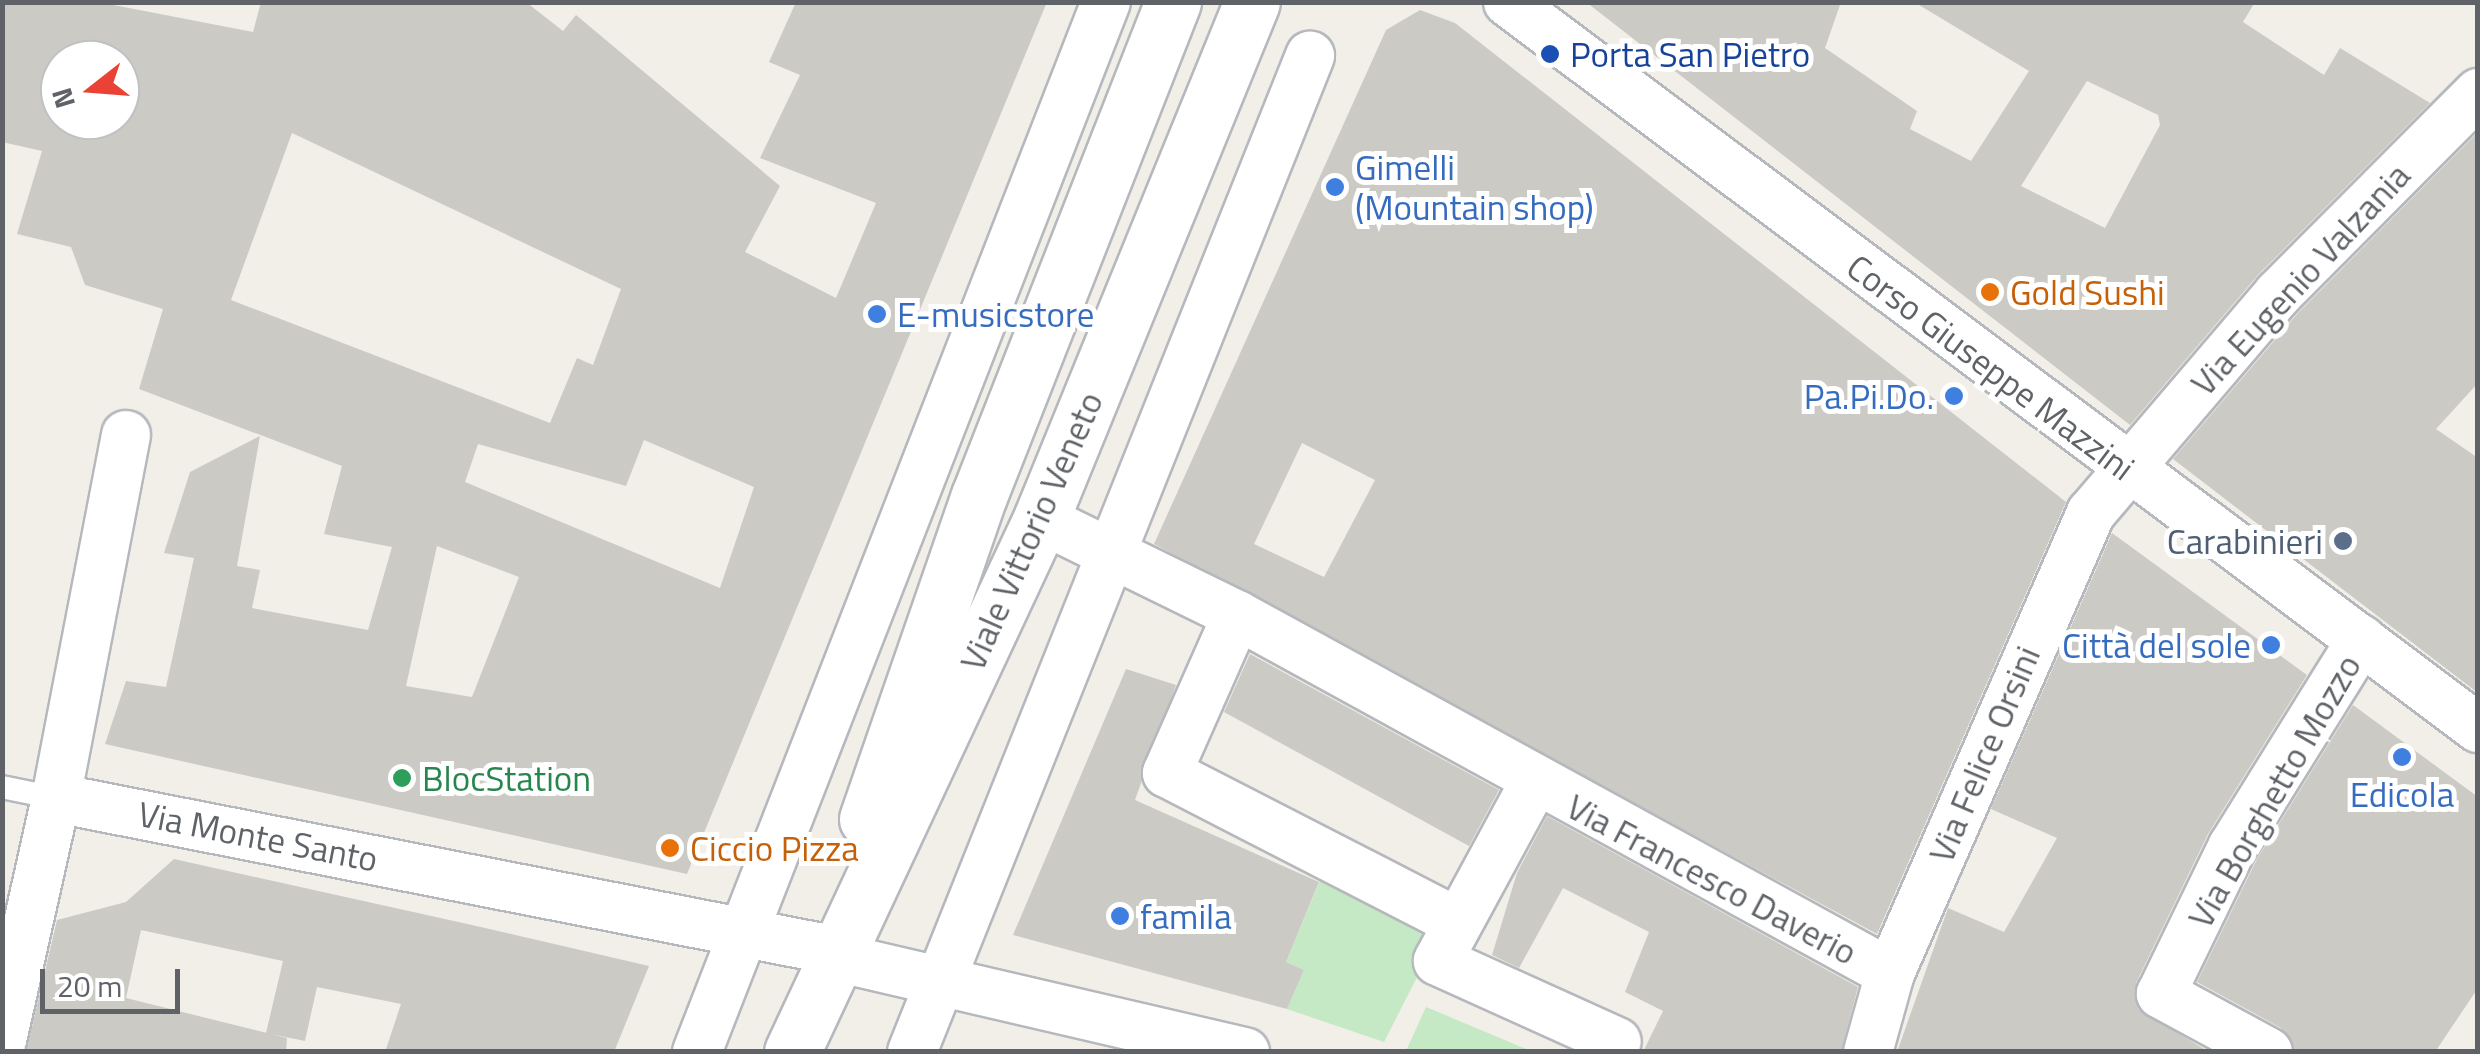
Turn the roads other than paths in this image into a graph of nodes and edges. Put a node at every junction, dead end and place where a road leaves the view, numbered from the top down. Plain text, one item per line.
1 (1106, 2) edge
2 (1173, 2) edge
3 (1252, 2) edge
4 (1508, 2) edge
5 (1310, 56) dead end
6 (2478, 93) edge
7 (1036, 185) junction
8 (1092, 208) junction
9 (126, 436) dead end
10 (2128, 470) junction
11 (923, 472) junction
12 (979, 496) junction
13 (1041, 518) junction
14 (1115, 554) junction
15 (1236, 615) junction
16 (2362, 640) junction
17 (2478, 728) edge
18 (1533, 785) junction
19 (2, 787) edge
20 (56, 798) junction
21 (1457, 922) junction
22 (745, 930) junction
23 (829, 952) junction
24 (1890, 973) junction
25 (938, 982) junction
26 (2, 1040) edge
27 (1172, 1042) edge
28 (1618, 1042) dead end
29 (697, 1052) edge
30 (789, 1052) edge
31 (912, 1052) edge
32 (1245, 1052) edge
33 (1868, 1052) edge
34 (2268, 1052) edge

1 - 7 street
2 - 8 main road, Viale Vittorio Veneto
3 - 13 main road, Viale Vittorio Veneto
4 - 10 street, Corso Giuseppe Mazzini
5 - 14 street
6 - 10 street, Via Eugenio Valzania
7 - 8 street
7 - 11 street
8 - 12 main road, Viale Vittorio Veneto
9 - 20 street
10 - 16 street, Corso Giuseppe Mazzini
10 - 24 street, Via Felice Orsini
11 - 12 street, Viale Vittorio Veneto
11 - 22 street
12 - 23 main road, Viale Vittorio Veneto
13 - 14 street, Via Francesco Daverio
13 - 23 main road, Viale Vittorio Veneto
14 - 15 street, Via Francesco Daverio
14 - 25 street
15 - 18 street, Via Francesco Daverio
15 - 21 street
16 - 17 street, Corso Giuseppe Mazzini
16 - 34 street, Via Borghetto Mozzo
18 - 21 street, Via Francesco Daverio
18 - 24 street, Via Francesco Daverio
19 - 20 lane
20 - 22 street, Via Monte Santo
20 - 26 street
21 - 28 street, Via Francesco Daverio
22 - 23 street, Via Monte Santo
22 - 29 street
23 - 25 street, Via Monte Santo
23 - 30 main road, Viale Vittorio Veneto
24 - 33 street, Via Felice Orsini
25 - 27 street, Via Monte Santo
25 - 31 street
27 - 32 street, Via Monte Santo

